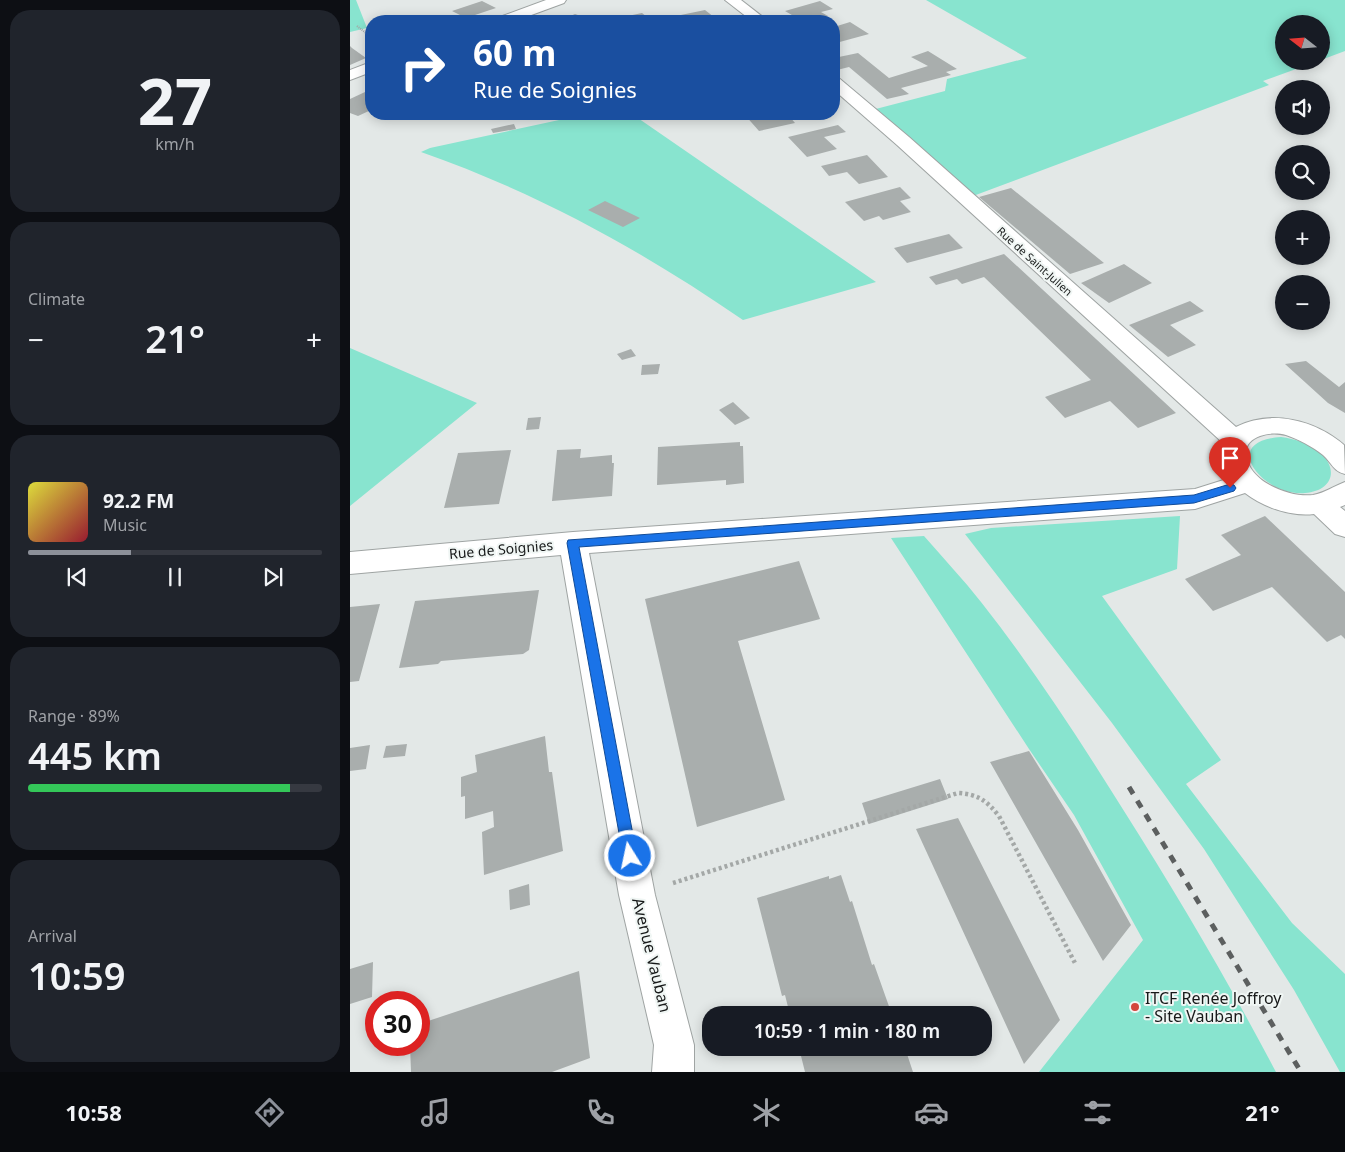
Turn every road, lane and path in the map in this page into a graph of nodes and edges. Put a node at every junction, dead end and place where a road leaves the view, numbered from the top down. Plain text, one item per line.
1 (559, 0) edge
2 (732, 0) edge
3 (518, 15) edge
4 (752, 15) edge
5 (357, 26) dead end
6 (365, 32) edge
7 (365, 69) edge
8 (350, 75) edge
9 (840, 87) edge
10 (1236, 441) junction
11 (1341, 454) edge
12 (1248, 482) junction
13 (1338, 495) edge
14 (1345, 527) edge
15 (572, 543) junction
16 (350, 563) edge
17 (637, 895) junction
18 (1076, 965) dead end
19 (672, 1072) edge

1 - 3 street
2 - 4 street
5 - 6 path
7 - 8 street
9 - 10 street, Rue de Saint-Julien
10 - 11 street
10 - 12 street
12 - 13 street
12 - 15 street, Rue de Soignies
13 - 14 street
15 - 16 street, Rue de Soignies
15 - 17 street, Avenue Vauban
17 - 18 path
17 - 19 street, Avenue Vauban

